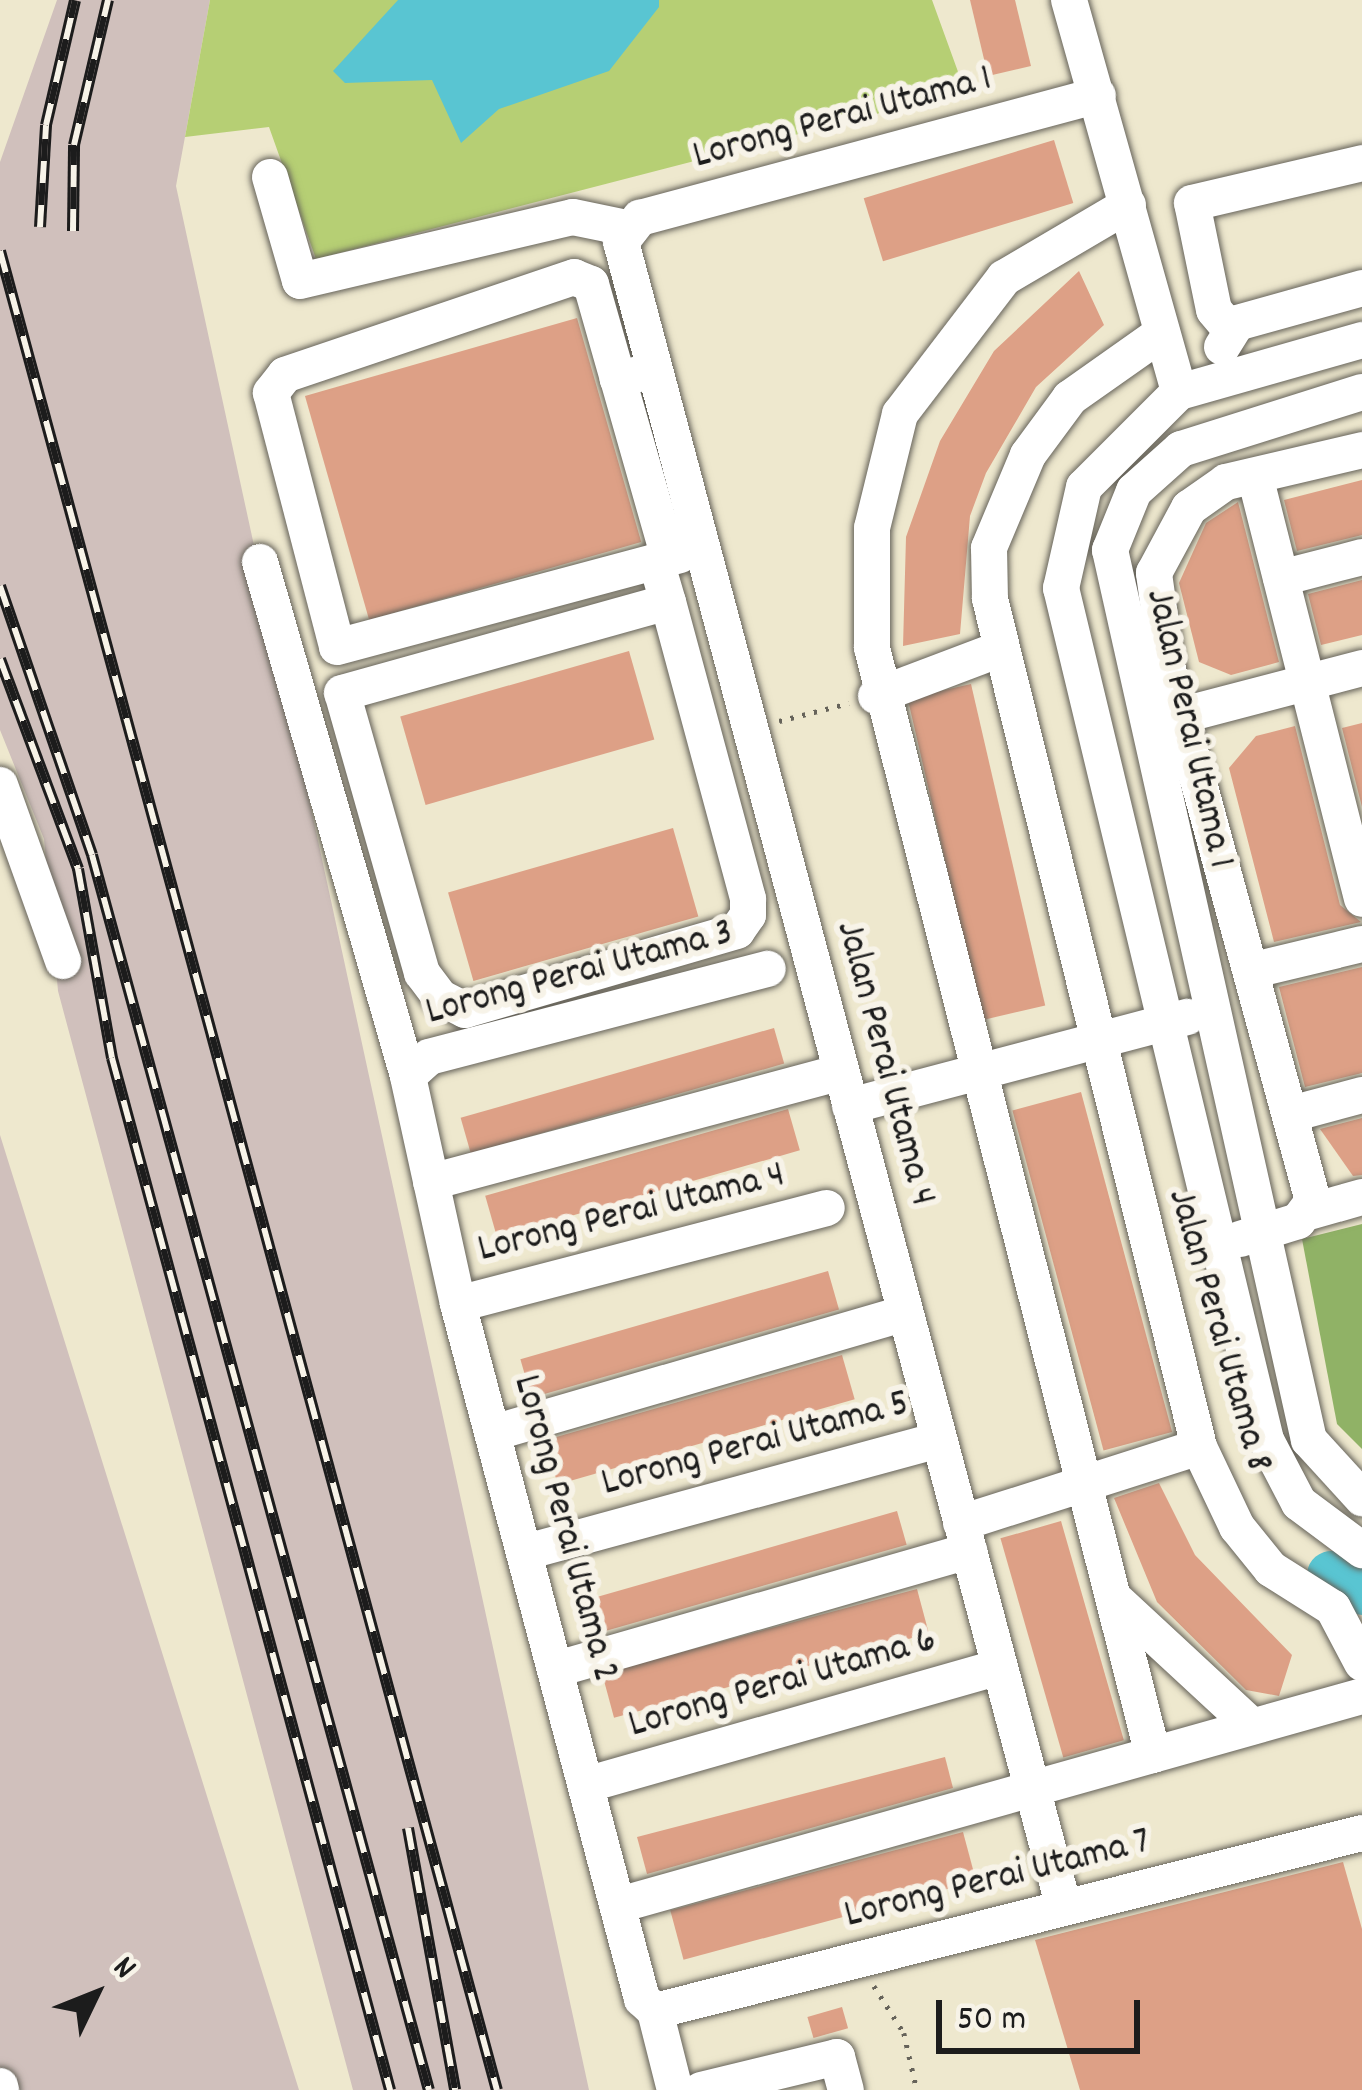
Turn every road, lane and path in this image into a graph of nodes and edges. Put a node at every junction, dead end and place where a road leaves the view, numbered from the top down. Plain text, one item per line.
1 (1069, 0) edge
2 (1098, 95) junction
3 (1362, 163) edge
4 (270, 177) dead end
5 (1128, 206) junction
6 (626, 235) junction
7 (1362, 288) edge
8 (1229, 328) junction
9 (1162, 333) junction
10 (1362, 340) edge
11 (655, 370) junction
12 (618, 379) junction
13 (1196, 386) junction
14 (1362, 392) edge
15 (1362, 450) edge
16 (1255, 476) junction
17 (675, 556) junction
18 (1362, 557) edge
19 (260, 562) dead end
20 (1281, 578) junction
21 (668, 602) junction
22 (998, 650) junction
23 (1362, 668) edge
24 (1306, 681) junction
25 (877, 696) junction
26 (1183, 715) junction
27 (750, 728) junction
28 (0, 785) edge
29 (1362, 899) edge
30 (1362, 944) edge
31 (63, 962) dead end
32 (768, 969) dead end
33 (1254, 970) junction
34 (1208, 1012) junction
35 (1164, 1022) junction
36 (1093, 1041) junction
37 (411, 1070) junction
38 (976, 1074) junction
39 (846, 1089) junction
40 (1362, 1095) edge
41 (1291, 1114) junction
42 (431, 1182) junction
43 (1362, 1197) edge
44 (827, 1208) dead end
45 (1309, 1212) junction
46 (1262, 1234) junction
47 (1219, 1244) junction
48 (458, 1304) junction
49 (905, 1313) junction
50 (493, 1433) junction
51 (939, 1440) junction
52 (1199, 1447) junction
53 (1091, 1481) junction
54 (1362, 1498) edge
55 (965, 1537) junction
56 (1362, 1550) edge
57 (526, 1552) junction
58 (1118, 1602) junction
59 (1362, 1663) edge
60 (1000, 1667) junction
61 (557, 1669) junction
62 (1362, 1696) edge
63 (1252, 1726) junction
64 (1153, 1755) junction
65 (589, 1784) junction
66 (1032, 1790) junction
67 (1362, 1832) edge
68 (619, 1905) junction
69 (1064, 1908) junction
70 (852, 1962) junction
71 (655, 2011) junction
72 (675, 2090) edge
73 (701, 2090) edge
74 (846, 2090) edge
75 (917, 2090) edge

1 - 2 street
2 - 5 street
2 - 6 street, Lorong Perai Utama 1
3 - 8 street
4 - 6 street
5 - 9 street
5 - 25 street
6 - 11 street, Jalan Perai Utama 4
7 - 8 street
8 - 13 street
9 - 13 street
9 - 22 street
10 - 13 street
11 - 12 street
11 - 17 street, Jalan Perai Utama 4
12 - 17 street
12 - 17 street
13 - 35 street
14 - 34 street, Jalan Perai Utama 1
15 - 16 street, Jalan Perai Utama 1
16 - 20 street
16 - 26 street, Jalan Perai Utama 1
17 - 21 street
17 - 27 street, Jalan Perai Utama 4
18 - 20 street
19 - 37 street, Lorong Perai Utama 2
20 - 24 street
21 - 21 street
22 - 25 street
22 - 36 street
23 - 24 street
24 - 26 street
24 - 29 street
25 - 27 path
25 - 38 street
26 - 33 street, Jalan Perai Utama 1
27 - 39 street, Jalan Perai Utama 4
28 - 31 street
30 - 33 street
32 - 37 street, Lorong Perai Utama 3
33 - 41 street, Jalan Perai Utama 1
34 - 35 street
34 - 46 street, Jalan Perai Utama 1
35 - 36 street
35 - 47 street
36 - 38 street
36 - 52 street, Jalan Perai Utama 8
37 - 42 street, Lorong Perai Utama 2
38 - 39 street
38 - 53 street
39 - 42 street
39 - 49 street, Jalan Perai Utama 4
40 - 41 street
41 - 45 street, Jalan Perai Utama 1
42 - 48 street, Lorong Perai Utama 2
43 - 45 street
44 - 48 street, Lorong Perai Utama 4
45 - 46 street
46 - 47 street
46 - 54 street, Jalan Perai Utama 1
47 - 56 street
48 - 50 street, Lorong Perai Utama 2
49 - 50 street
49 - 51 street, Jalan Perai Utama 4
50 - 57 street, Lorong Perai Utama 2
51 - 55 street, Jalan Perai Utama 4
51 - 57 street, Lorong Perai Utama 5
52 - 53 street
52 - 59 street, Jalan Perai Utama 8
53 - 55 street
53 - 58 street
55 - 60 street, Jalan Perai Utama 4
55 - 61 street
57 - 61 street, Lorong Perai Utama 2
58 - 63 street
58 - 64 street
60 - 65 street, Lorong Perai Utama 6
60 - 66 street, Jalan Perai Utama 4
61 - 65 street, Lorong Perai Utama 2
62 - 63 street
63 - 64 street
64 - 66 street
65 - 68 street, Lorong Perai Utama 2
66 - 68 street
66 - 69 street, Jalan Perai Utama 4
67 - 69 street, Lorong Perai Utama 7
68 - 71 street, Lorong Perai Utama 2
69 - 70 street, Lorong Perai Utama 7
70 - 71 street, Lorong Perai Utama 7
70 - 75 path
71 - 72 street, Lorong Perai Utama 2
73 - 74 street

